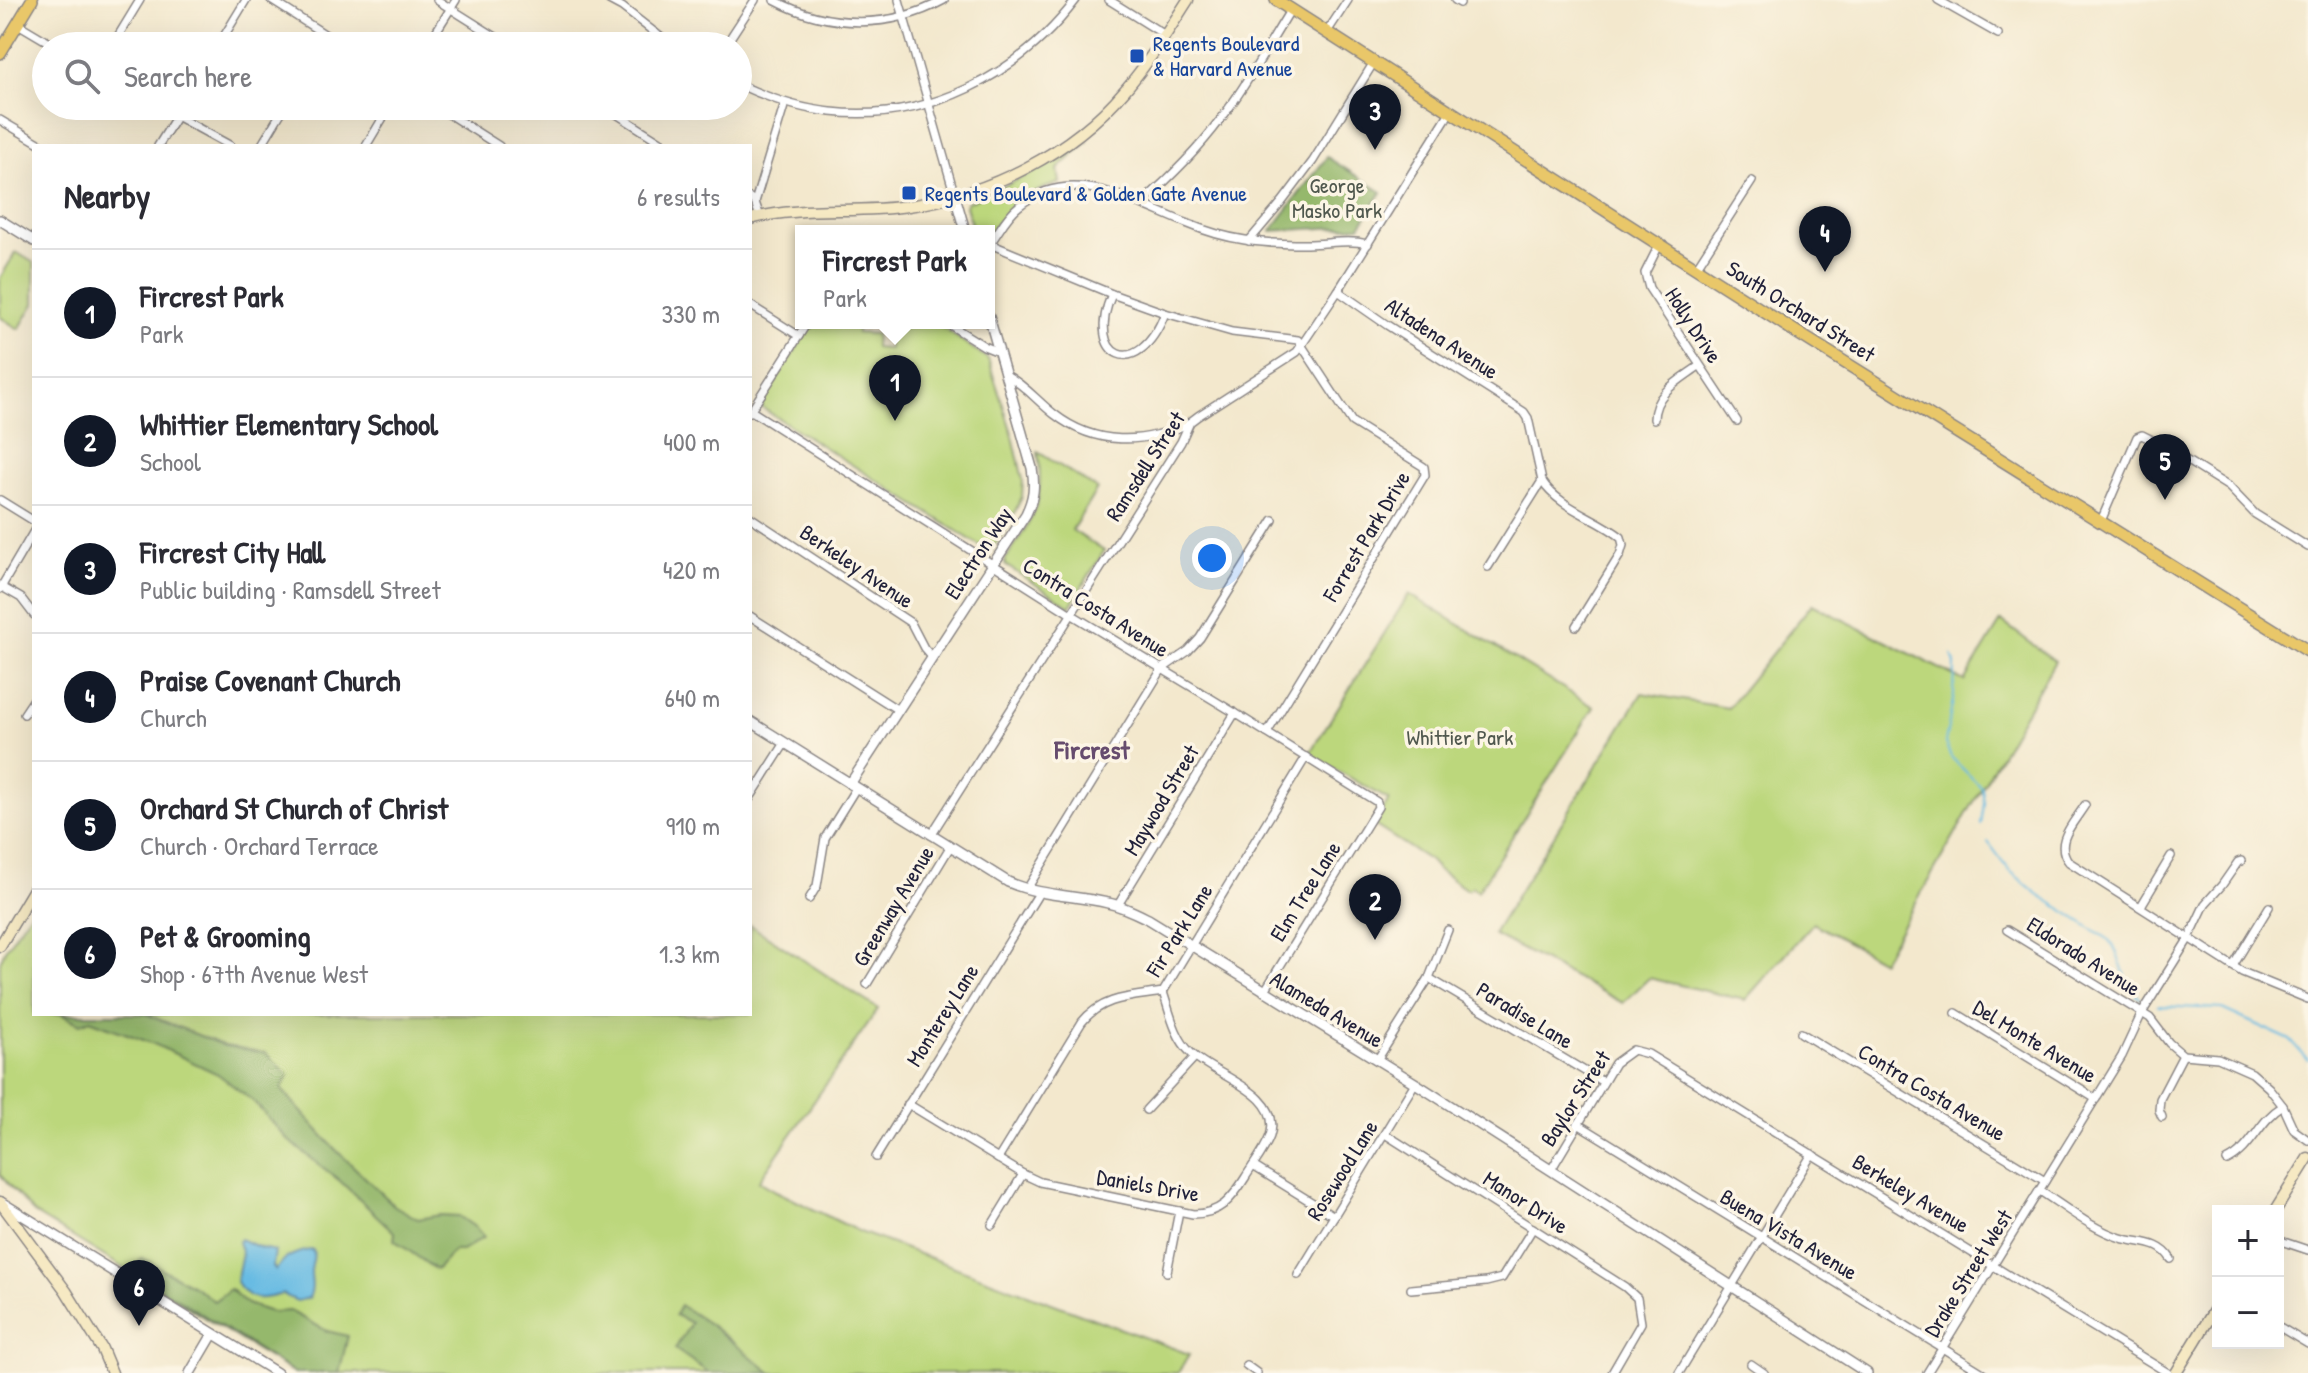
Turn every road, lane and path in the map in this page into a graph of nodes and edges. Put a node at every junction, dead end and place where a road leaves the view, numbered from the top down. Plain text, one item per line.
1 (32, 0) edge
2 (140, 0) edge
3 (246, 0) edge
4 (271, 0) edge
5 (437, 0) edge
6 (456, 0) edge
7 (609, 0) edge
8 (755, 0) edge
9 (774, 0) edge
10 (899, 0) edge
11 (944, 0) edge
12 (1076, 0) edge
13 (1109, 0) edge
14 (1188, 0) edge
15 (1276, 0) edge
16 (1348, 0) edge
17 (1938, 0) edge
18 (451, 8) junction
19 (1291, 9) junction
20 (904, 17) junction
21 (18, 24) junction
22 (32, 32) edge
23 (121, 32) edge
24 (227, 32) edge
25 (322, 32) edge
26 (436, 32) edge
27 (488, 32) edge
28 (655, 32) edge
29 (734, 32) edge
30 (1327, 32) junction
31 (1998, 34) dead end
32 (1165, 35) junction
33 (0, 53) edge
34 (1374, 62) junction
35 (752, 90) edge
36 (785, 103) junction
37 (928, 104) junction
38 (1450, 112) junction
39 (0, 120) edge
40 (174, 120) edge
41 (182, 120) edge
42 (277, 120) edge
43 (382, 120) edge
44 (458, 120) edge
45 (626, 120) edge
46 (41, 144) edge
47 (159, 144) edge
48 (227, 144) edge
49 (262, 144) edge
50 (367, 144) edge
51 (496, 144) edge
52 (664, 144) edge
53 (1752, 181) dead end
54 (955, 196) junction
55 (753, 200) edge
56 (1140, 204) junction
57 (755, 218) edge
58 (0, 220) edge
59 (963, 225) edge
60 (995, 236) edge
61 (32, 240) edge
62 (1249, 241) junction
63 (1368, 244) junction
64 (1659, 245) junction
65 (995, 246) edge
66 (1696, 268) junction
67 (1338, 291) junction
68 (1112, 294) junction
69 (752, 306) edge
70 (1165, 313) junction
71 (803, 329) edge
72 (957, 329) edge
73 (992, 329) edge
74 (799, 336) junction
75 (1302, 344) junction
76 (999, 352) junction
77 (1699, 366) junction
78 (1006, 375) junction
79 (752, 408) edge
80 (752, 412) edge
81 (1654, 419) dead end
82 (1737, 421) dead end
83 (1190, 422) junction
84 (1542, 481) junction
85 (0, 500) edge
86 (752, 518) edge
87 (32, 520) edge
88 (1273, 520) dead end
89 (2101, 521) junction
90 (32, 534) edge
91 (2308, 547) edge
92 (993, 565) junction
93 (1488, 567) dead end
94 (1, 588) edge
95 (32, 612) edge
96 (1071, 614) junction
97 (752, 617) edge
98 (1576, 626) dead end
99 (2308, 651) edge
100 (932, 657) junction
101 (1162, 669) junction
102 (32, 702) edge
103 (898, 710) junction
104 (1235, 713) junction
105 (24, 714) dead end
106 (752, 722) edge
107 (1267, 733) junction
108 (785, 743) junction
109 (1306, 757) junction
110 (853, 786) junction
111 (752, 795) edge
112 (2085, 805) dead end
113 (1377, 809) joint
114 (931, 835) junction
115 (950, 847) junction
116 (2171, 856) dead end
117 (2241, 861) dead end
118 (1027, 889) junction
119 (32, 892) edge
120 (1039, 893) junction
121 (809, 899) dead end
122 (1118, 905) junction
123 (2141, 906) junction
124 (2269, 907) dead end
125 (1448, 930) dead end
126 (2007, 930) dead end
127 (2189, 938) junction
128 (0, 946) edge
129 (1192, 947) junction
130 (2233, 966) junction
131 (1429, 978) junction
132 (867, 984) dead end
133 (1163, 992) junction
134 (1264, 992) junction
135 (2308, 999) edge
136 (1956, 1013) dead end
137 (2142, 1013) junction
138 (1801, 1033) dead end
139 (1633, 1050) joint
140 (2183, 1055) junction
141 (1195, 1057) junction
142 (1377, 1060) junction
143 (1603, 1082) junction
144 (1415, 1083) junction
145 (2096, 1099) junction
146 (908, 1104) junction
147 (2283, 1106) junction
148 (1146, 1110) dead end
149 (2162, 1117) dead end
150 (1578, 1124) junction
151 (1385, 1134) junction
152 (2308, 1140) edge
153 (1812, 1154) junction
154 (876, 1157) dead end
155 (2308, 1158) edge
156 (998, 1159) junction
157 (2227, 1161) dead end
158 (1253, 1166) junction
159 (1551, 1170) junction
160 (1023, 1174) junction
161 (2045, 1181) junction
162 (2040, 1191) junction
163 (0, 1202) edge
164 (2279, 1205) edge
165 (1179, 1211) junction
166 (1334, 1216) junction
167 (992, 1225) dead end
168 (1533, 1228) junction
169 (1761, 1238) junction
170 (2284, 1242) edge
171 (2308, 1250) edge
172 (2171, 1259) dead end
173 (1994, 1265) junction
174 (1167, 1272) dead end
175 (1298, 1275) dead end
176 (1733, 1286) junction
177 (1411, 1289) dead end
178 (2212, 1314) edge
179 (2284, 1330) edge
180 (213, 1334) junction
181 (2308, 1344) edge
182 (1942, 1348) junction
183 (1751, 1364) dead end
184 (1246, 1365) dead end
185 (1865, 1372) edge
186 (112, 1373) edge
187 (190, 1373) edge
188 (277, 1373) edge
189 (1257, 1373) edge
190 (1612, 1373) edge
191 (1679, 1373) edge
192 (1764, 1373) edge
193 (1927, 1373) edge
194 (1983, 1373) edge
195 (2168, 1373) edge
196 (2176, 1373) edge

1 - 21 main road
2 - 23 street
3 - 24 street
4 - 25 street
5 - 18 street
6 - 18 street
7 - 28 street
8 - 29 street
9 - 20 street
10 - 20 street
11 - 20 street
12 - 37 street
13 - 32 street
14 - 32 main road
15 - 19 main road, South Orchard Street
16 - 30 street
17 - 31 street
18 - 26 street
18 - 27 street
19 - 30 main road, South Orchard Street
19 - 56 street
20 - 37 street
21 - 22 street
21 - 33 main road
30 - 34 main road, South Orchard Street
32 - 54 main road
34 - 38 main road, South Orchard Street
34 - 62 street
35 - 36 street
36 - 37 street
36 - 55 street
37 - 54 street
38 - 63 street, Ramsdell Street
38 - 64 main road, South Orchard Street
39 - 46 street
40 - 47 street
41 - 48 street
42 - 49 street
43 - 50 street
44 - 51 street
45 - 52 street
53 - 66 street
54 - 57 main road
54 - 59 street
55 - 57 street
56 - 60 street
56 - 62 street
58 - 61 street
62 - 63 street
63 - 67 street, Ramsdell Street
64 - 66 main road, South Orchard Street
64 - 77 street, Holly Drive
65 - 68 street
66 - 89 main road, South Orchard Street
67 - 75 street, Ramsdell Street
67 - 84 street, Altadena Avenue
68 - 70 street
68 - 70 street
69 - 74 street
70 - 75 street
71 - 74 street
72 - 76 street
73 - 76 street, Electron Way
74 - 79 street
75 - 83 street, Ramsdell Street
75 - 107 street, Forrest Park Drive
76 - 78 street, Electron Way
77 - 81 street
77 - 82 street, Holly Drive
78 - 83 street
78 - 92 street, Electron Way
80 - 92 street, Contra Costa Avenue
83 - 96 street, Ramsdell Street
84 - 93 street
84 - 98 street
85 - 87 street
86 - 100 street, Berkeley Avenue
88 - 101 street
89 - 91 street
89 - 99 main road, South Orchard Street
90 - 94 street
92 - 96 street, Contra Costa Avenue
92 - 100 street, Electron Way
94 - 95 street
96 - 101 street, Contra Costa Avenue
96 - 114 street, Ramsdell Street
97 - 103 street
100 - 103 street, Electron Way
101 - 104 street, Contra Costa Avenue
101 - 118 street
102 - 105 street
103 - 110 street, Electron Way
104 - 107 street, Contra Costa Avenue
104 - 122 street, Maywood Street
106 - 108 street, Alameda Avenue
107 - 109 street, Contra Costa Avenue
108 - 110 street, Alameda Avenue
108 - 111 street
109 - 113 street, Contra Costa Avenue
109 - 129 street, Fir Park Lane
110 - 114 street, Alameda Avenue
110 - 121 street
112 - 123 street
113 - 134 street, Elm Tree Lane
114 - 115 street, Alameda Avenue
115 - 118 street, Alameda Avenue
115 - 132 street, Greenway Avenue
116 - 123 street
117 - 127 street
118 - 120 street, Alameda Avenue
119 - 128 main road
120 - 122 street, Alameda Avenue
120 - 146 street, Monterey Lane
122 - 129 street, Alameda Avenue
123 - 127 street
124 - 130 street
125 - 131 street
126 - 137 street, Eldorado Avenue
127 - 130 street
127 - 137 street
129 - 133 street, Fir Park Lane
129 - 134 street, Alameda Avenue
130 - 135 street
131 - 142 street
131 - 143 street, Paradise Lane
133 - 141 street, Daniels Drive
133 - 156 street, Fir Park Lane
134 - 142 street, Alameda Avenue
136 - 145 street, Del Monte Avenue
137 - 140 street, Eldorado Avenue
137 - 145 street
138 - 161 street, Contra Costa Avenue
139 - 143 street, Baylor Street
139 - 153 street, Berkeley Avenue
140 - 147 street
140 - 149 street
141 - 148 street
141 - 158 street, Daniels Drive
142 - 144 street, Alameda Avenue
143 - 150 street, Baylor Street
144 - 151 street, Rosewood Lane
144 - 159 street, Alameda Avenue
145 - 161 street
146 - 154 street, Monterey Lane
146 - 156 street, Daniels Drive
147 - 152 street
147 - 157 street
150 - 159 street, Baylor Street
150 - 169 street, Buena Vista Avenue
151 - 166 street, Rosewood Lane
151 - 168 street, Manor Drive
153 - 169 street
153 - 173 street, Berkeley Avenue
155 - 164 main road
156 - 160 street, Daniels Drive
158 - 165 street, Daniels Drive
158 - 166 street
159 - 176 street, Alameda Avenue
160 - 165 street, Daniels Drive
160 - 167 street
161 - 162 street, Drake Street West
162 - 172 street
162 - 173 street, Drake Street West
163 - 180 street
163 - 186 main road
165 - 174 street
166 - 175 street, Rosewood Lane
168 - 177 street
168 - 190 street, Manor Drive
169 - 176 street
169 - 182 street, Buena Vista Avenue
170 - 171 street
173 - 182 street, Drake Street West
173 - 195 street, Berkeley Avenue
176 - 185 street, Alameda Avenue
176 - 191 street
178 - 196 main road
179 - 181 street
180 - 187 street
180 - 188 street
182 - 193 street, Drake Street West
182 - 194 street, Buena Vista Avenue
183 - 192 street
184 - 189 street

